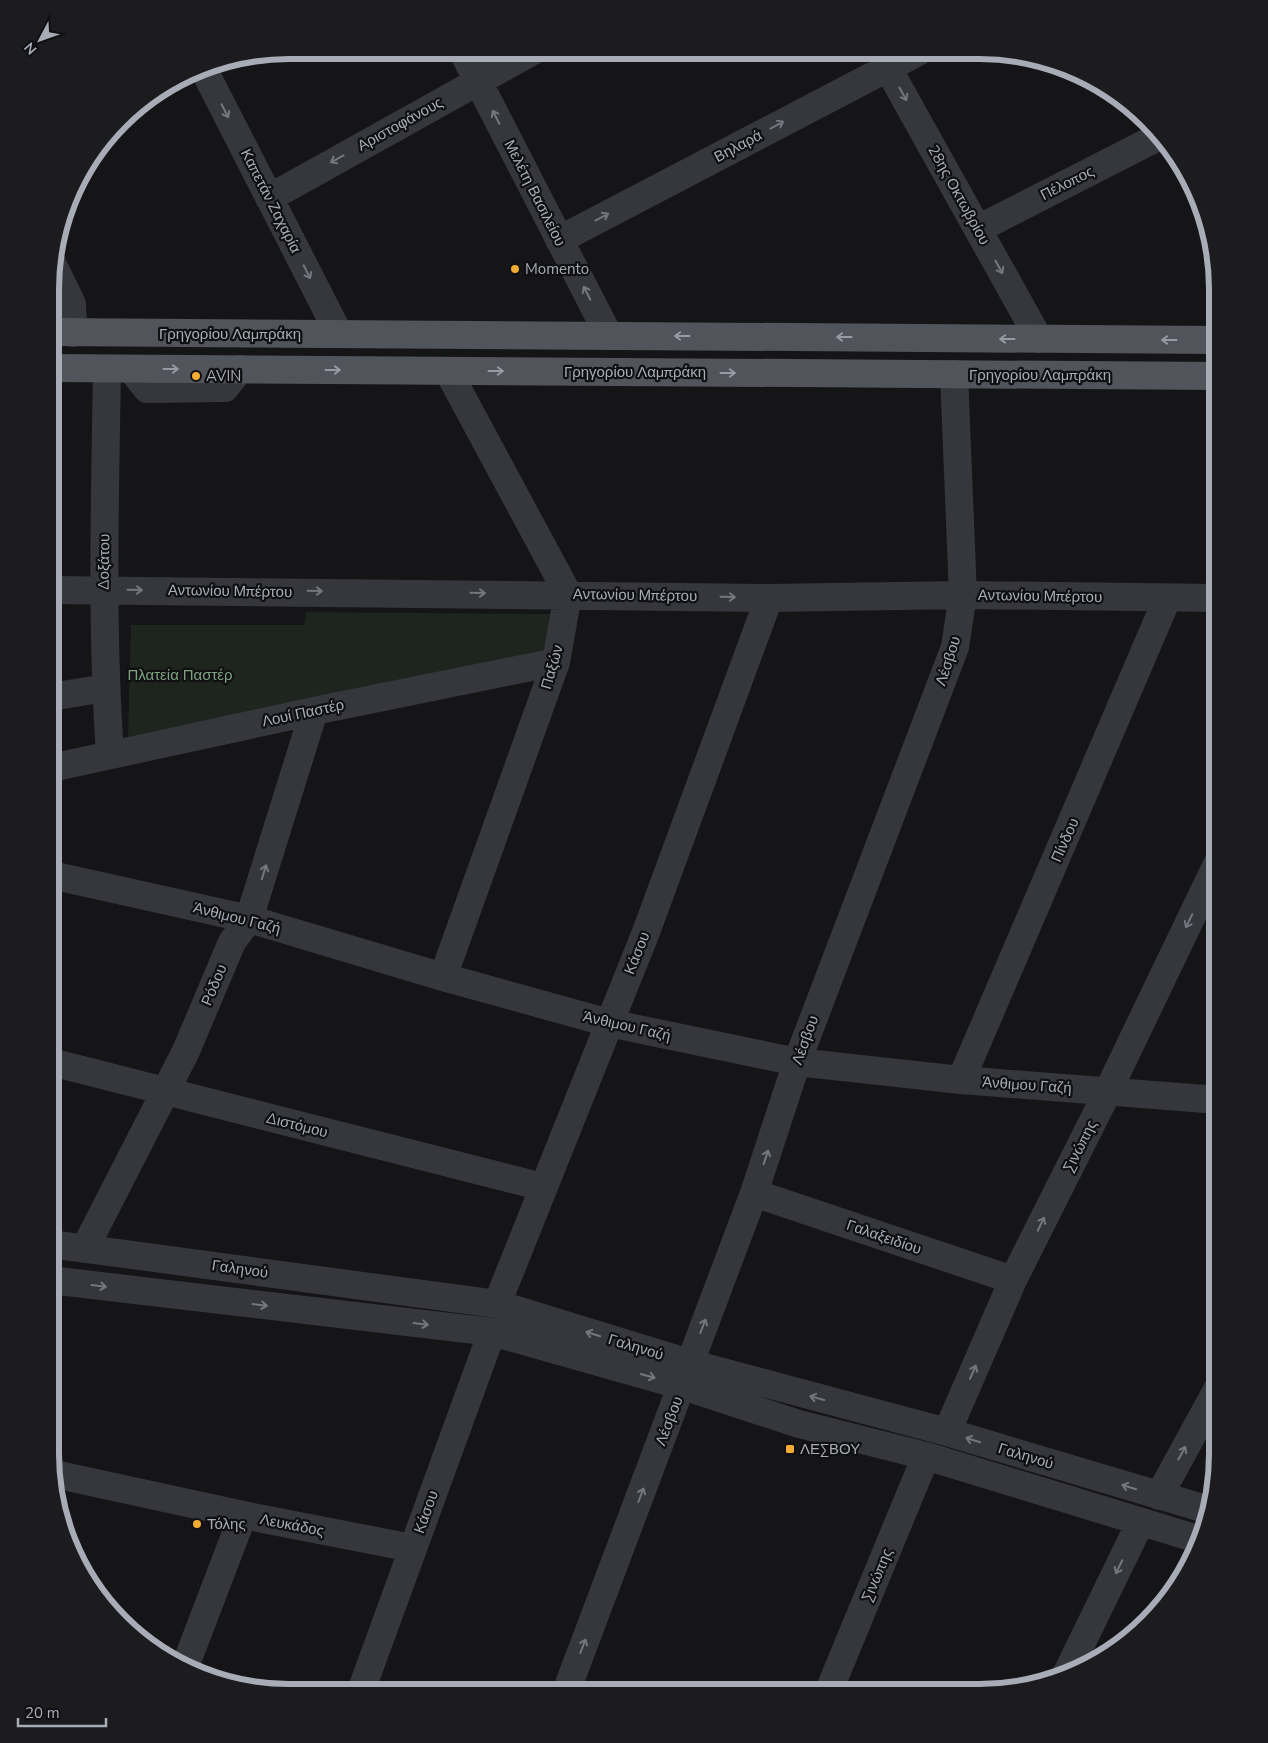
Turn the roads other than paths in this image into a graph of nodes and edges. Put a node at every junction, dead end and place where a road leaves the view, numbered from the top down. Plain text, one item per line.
1 (466, 59) edge
2 (517, 59) edge
3 (883, 60) edge
4 (206, 74) edge
5 (477, 81) junction
6 (1154, 139) edge
7 (269, 198) junction
8 (978, 229) junction
9 (559, 240) junction
10 (59, 277) edge
11 (62, 332) edge
12 (339, 334) junction
13 (609, 336) junction
14 (1039, 339) junction
15 (1209, 340) edge
16 (59, 368) edge
17 (119, 369) junction
18 (448, 371) junction
19 (954, 374) junction
20 (1209, 376) edge
21 (104, 589) junction
22 (59, 590) edge
23 (568, 594) junction
24 (963, 595) junction
25 (769, 598) junction
26 (1166, 598) junction
27 (1209, 598) edge
28 (556, 662) junction
29 (105, 688) junction
30 (59, 696) edge
31 (314, 711) junction
32 (110, 754) junction
33 (59, 766) edge
34 (59, 877) edge
35 (1209, 881) edge
36 (249, 919) junction
37 (443, 977) junction
38 (609, 1023) junction
39 (797, 1062) junction
40 (59, 1064) edge
41 (962, 1080) junction
42 (165, 1091) junction
43 (1108, 1091) junction
44 (1209, 1099) edge
45 (543, 1187) junction
46 (754, 1193) junction
47 (59, 1245) edge
48 (85, 1248) junction
49 (1013, 1280) junction
50 (59, 1281) edge
51 (497, 1304) junction
52 (492, 1332) junction
53 (686, 1375) junction
54 (1209, 1404) edge
55 (947, 1432) junction
56 (926, 1456) junction
57 (60, 1475) edge
58 (1159, 1496) junction
59 (1203, 1508) edge
60 (243, 1515) junction
61 (1140, 1523) junction
62 (1193, 1538) edge
63 (412, 1548) junction
64 (187, 1661) edge
65 (1070, 1666) edge
66 (363, 1684) edge
67 (569, 1684) edge
68 (832, 1684) edge

1 - 5 street, Μελέτη Βασιλείου
2 - 5 street, Αριστοφάνους
3 -> 8 street, 28ης Οκτωβρίου
9 -> 3 street, Βηλαρά
4 -> 7 street, Καπετάν Ζαχαρία
5 -> 7 street, Αριστοφάνους
9 -> 5 street, Μελέτη Βασιλείου
6 - 8 street, Πέλοπος
7 -> 12 street, Καπετάν Ζαχαρία
8 -> 14 street, 28ης Οκτωβρίου
13 -> 9 street, Μελέτη Βασιλείου
10 - 11 street
11 - 12 main road, Γρηγορίου Λαμπράκη
12 - 13 main road, Γρηγορίου Λαμπράκη
14 -> 13 main road, Γρηγορίου Λαμπράκη
15 -> 14 main road, Γρηγορίου Λαμπράκη
16 - 17 main road, Γρηγορίου Λαμπράκη
17 -> 18 main road, Γρηγορίου Λαμπράκη
17 - 21 street, Δοξάτου
18 -> 19 main road, Γρηγορίου Λαμπράκη
18 - 23 street
19 - 20 main road, Γρηγορίου Λαμπράκη
19 - 24 street, Λέσβου
21 - 22 street, Αντωνίου Μπέρτου
21 -> 23 street, Αντωνίου Μπέρτου
21 - 29 street, Δοξάτου
23 -> 25 street, Αντωνίου Μπέρτου
23 - 28 street, Παξών
24 - 25 street, Αντωνίου Μπέρτου
24 - 26 street, Αντωνίου Μπέρτου
24 - 39 street, Λέσβου
25 - 38 street, Κάσου
26 - 27 street, Αντωνίου Μπέρτου
26 - 41 street, Πίνδου
28 - 31 street, Λουί Παστέρ
28 - 37 street, Παξών
29 - 30 street
29 - 32 street, Δοξάτου
31 - 32 street, Λουί Παστέρ
36 -> 31 street, Ρόδου
32 - 33 street, Λουί Παστέρ
34 - 36 street, Άνθιμου Γαζή
35 -> 43 street, Σινώπης
36 - 37 street, Άνθιμου Γαζή
36 - 42 street, Ρόδου
37 - 38 street, Άνθιμου Γαζή
38 - 39 street, Άνθιμου Γαζή
38 - 45 street, Κάσου
39 - 41 street, Άνθιμου Γαζή
46 -> 39 street, Λέσβου
40 - 42 street, Διστόμου
41 - 43 street, Άνθιμου Γαζή
42 - 45 street, Διστόμου
42 - 48 street, Ρόδου
43 - 44 street, Άνθιμου Γαζή
49 -> 43 street, Σινώπης
45 - 51 street, Κάσου
46 - 49 street, Γαλαξειδίου
53 -> 46 street, Λέσβου
47 - 48 street, Γαληνού
48 - 51 street, Γαληνού
55 -> 49 street, Σινώπης
50 -> 52 street, Γαληνού
53 -> 51 street, Γαληνού
52 -> 53 street, Γαληνού
52 - 63 street, Κάσου
55 -> 53 street, Γαληνού
53 - 56 street, Γαληνού
67 -> 53 street, Λέσβου
58 -> 54 street
58 -> 55 street, Γαληνού
56 - 61 street, Γαληνού
56 - 68 street, Σινώπης
57 - 60 street, Λευκάδος
58 - 59 street, Γαληνού
60 - 63 street, Λευκάδος
60 - 64 street
61 - 62 street, Γαληνού
61 -> 65 street
63 - 66 street, Κάσου

